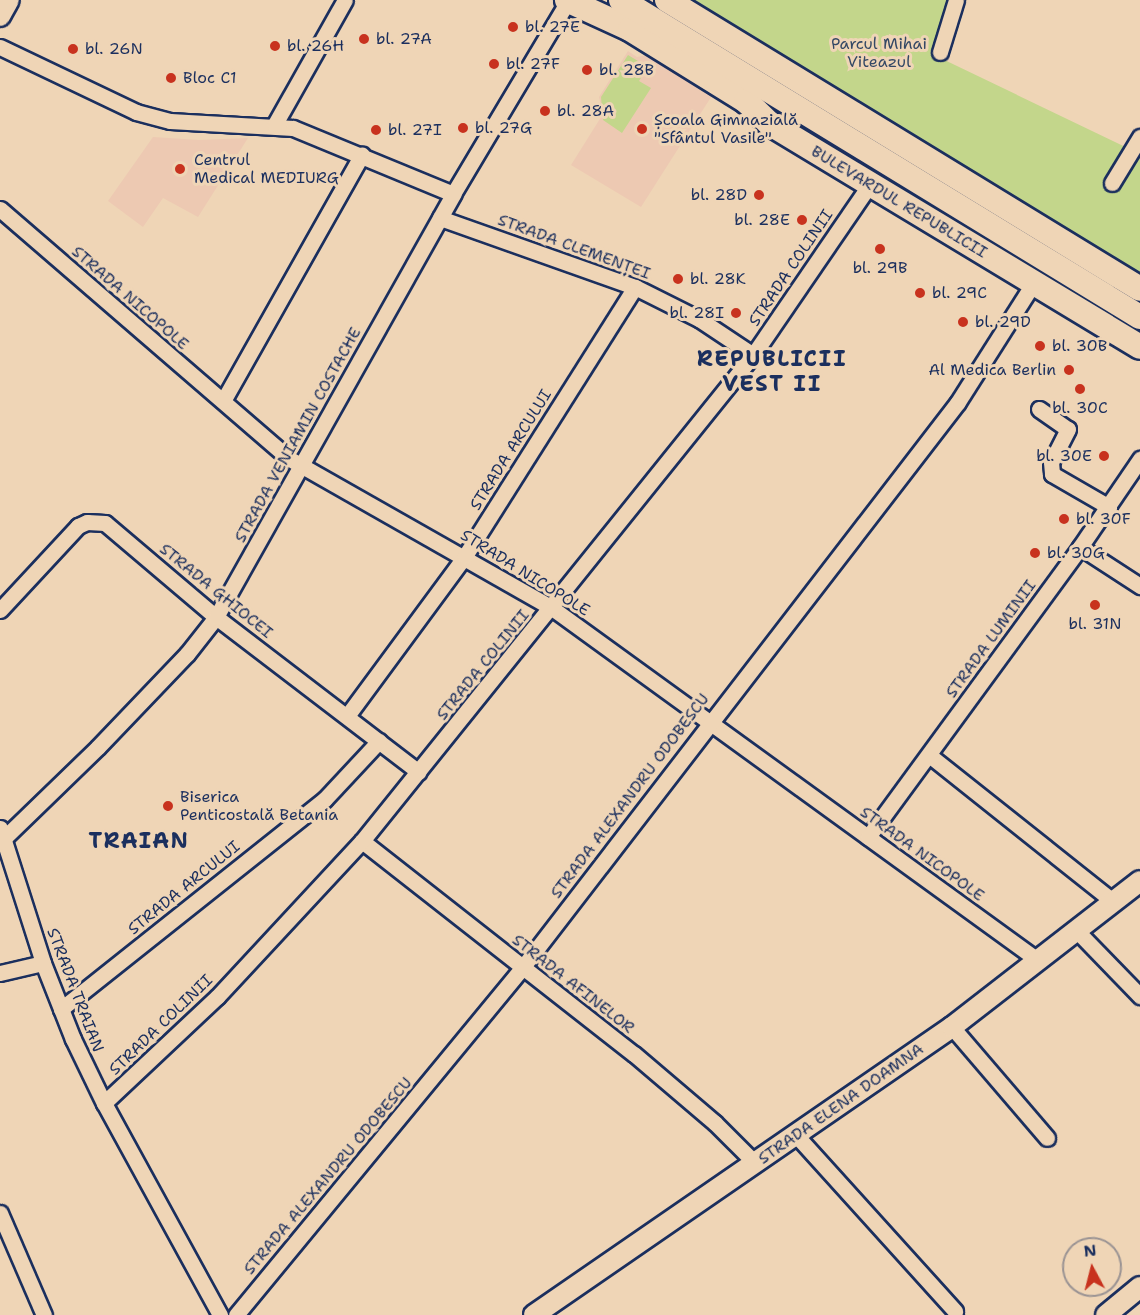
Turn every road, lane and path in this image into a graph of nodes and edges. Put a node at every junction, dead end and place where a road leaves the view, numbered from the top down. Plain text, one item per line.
1 (9, 0) edge
2 (345, 0) edge
3 (567, 0) edge
4 (621, 0) edge
5 (667, 0) edge
6 (956, 0) edge
7 (0, 16) edge
8 (0, 47) edge
9 (940, 52) dead end
10 (275, 124) junction
11 (1140, 137) edge
12 (362, 154) junction
13 (1112, 183) dead end
14 (870, 184) junction
15 (453, 194) junction
16 (0, 209) edge
17 (440, 218) junction
18 (1033, 284) junction
19 (635, 286) junction
20 (1140, 289) edge
21 (1140, 317) edge
22 (1140, 347) edge
23 (753, 355) junction
24 (223, 401) junction
25 (1039, 409) dead end
26 (1140, 459) edge
27 (302, 467) junction
28 (1109, 507) junction
29 (1080, 548) junction
30 (465, 556) junction
31 (1140, 585) edge
32 (552, 608) junction
33 (0, 610) edge
34 (216, 617) junction
35 (347, 716) junction
36 (708, 723) junction
37 (379, 741) junction
38 (929, 755) junction
39 (419, 772) junction
40 (1, 837) edge
41 (868, 837) junction
42 (362, 841) junction
43 (1140, 881) edge
44 (1114, 902) junction
45 (1077, 931) junction
46 (1039, 961) junction
47 (43, 963) junction
48 (522, 968) junction
49 (0, 973) edge
50 (1140, 996) edge
51 (61, 1009) junction
52 (952, 1027) junction
53 (104, 1103) junction
54 (795, 1134) junction
55 (1047, 1138) dead end
56 (755, 1163) junction
57 (0, 1213) edge
58 (1140, 1287) edge
59 (955, 1311) dead end
60 (44, 1315) edge
61 (220, 1315) edge
62 (236, 1315) edge
63 (534, 1315) edge
64 (1106, 1315) edge

1 - 7 street
2 - 10 street
3 - 14 main road, BULEVARDUL REPUBLICII
3 - 15 street, STRADA VENIAMIN COSTACHE
4 - 21 main road, BULEVARDUL REPUBLICII
5 - 20 main road
6 - 9 street
8 - 10 street
10 - 12 street
11 - 13 street
12 - 15 street
12 - 24 street
14 - 18 main road, BULEVARDUL REPUBLICII
14 - 23 street, STRADA COLINII
15 - 17 street, STRADA VENIAMIN COSTACHE
16 - 24 street, STRADA NICOPOLE
17 - 19 street, STRADA CLEMENȚEI
17 - 27 street, STRADA VENIAMIN COSTACHE
18 - 22 main road, BULEVARDUL REPUBLICII
18 - 36 street, STRADA ALEXANDRU ODOBESCU
19 - 23 street, STRADA CLEMENȚEI
19 - 30 street, STRADA ARCULUI
23 - 32 street, STRADA COLINII
24 - 27 street, STRADA NICOPOLE
25 - 28 street
26 - 28 street, STRADA LUMINII
27 - 30 street, STRADA NICOPOLE
27 - 34 street, STRADA VENIAMIN COSTACHE
28 - 29 street, STRADA LUMINII
29 - 31 street
29 - 38 street, STRADA LUMINII
30 - 32 street, STRADA NICOPOLE
30 - 35 street, STRADA ARCULUI
32 - 36 street, STRADA NICOPOLE
32 - 39 street, STRADA COLINII
33 - 34 street, STRADA GHIOCEI
34 - 35 street, STRADA GHIOCEI
34 - 40 street, STRADA VENIAMIN COSTACHE
35 - 37 street, STRADA GHIOCEI
36 - 41 street, STRADA NICOPOLE
36 - 48 street, STRADA ALEXANDRU ODOBESCU
37 - 39 street, STRADA GHIOCEI
37 - 51 street, STRADA ARCULUI
38 - 41 street, STRADA LUMINII
38 - 44 street
39 - 42 street, STRADA COLINII
40 - 47 street, STRADA TRAIAN
41 - 46 street, STRADA NICOPOLE
42 - 48 street, STRADA AFINELOR
42 - 53 street, STRADA COLINII
43 - 44 street, STRADA ELENA DOAMNA
44 - 45 street, STRADA ELENA DOAMNA
45 - 46 street, STRADA ELENA DOAMNA
45 - 50 street
46 - 52 street, STRADA ELENA DOAMNA
47 - 49 street
47 - 51 street, STRADA TRAIAN
48 - 56 street, STRADA AFINELOR
48 - 62 street, STRADA ALEXANDRU ODOBESCU
51 - 53 street, STRADA TRAIAN
52 - 54 street, STRADA ELENA DOAMNA
52 - 55 street
53 - 61 street, STRADA TRAIAN
54 - 56 street, STRADA ELENA DOAMNA
54 - 59 street
56 - 63 street, STRADA ELENA DOAMNA
57 - 60 street
58 - 64 street

